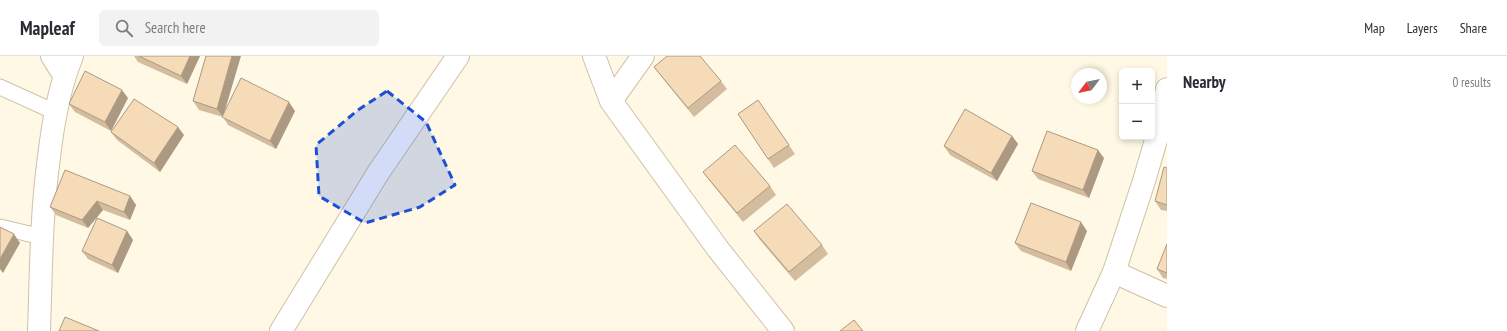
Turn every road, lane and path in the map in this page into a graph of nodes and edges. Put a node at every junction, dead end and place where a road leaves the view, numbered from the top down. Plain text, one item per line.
1 (52, 56) edge
2 (458, 56) edge
3 (594, 56) edge
4 (643, 56) edge
5 (68, 65) edge
6 (0, 87) edge
7 (1167, 90) edge
8 (611, 101) junction
9 (55, 112) junction
10 (1161, 142) edge
11 (0, 226) edge
12 (42, 237) junction
13 (1114, 272) junction
14 (1167, 296) edge
15 (39, 331) edge
16 (281, 331) edge
17 (783, 331) edge
18 (1087, 331) edge

1 - 5 street
2 - 16 street
3 - 8 street
4 - 8 street
5 - 9 street
6 - 9 lane
7 - 10 street
8 - 17 street
9 - 12 street
10 - 13 street
11 - 12 lane
12 - 15 street
13 - 14 street
13 - 18 street

